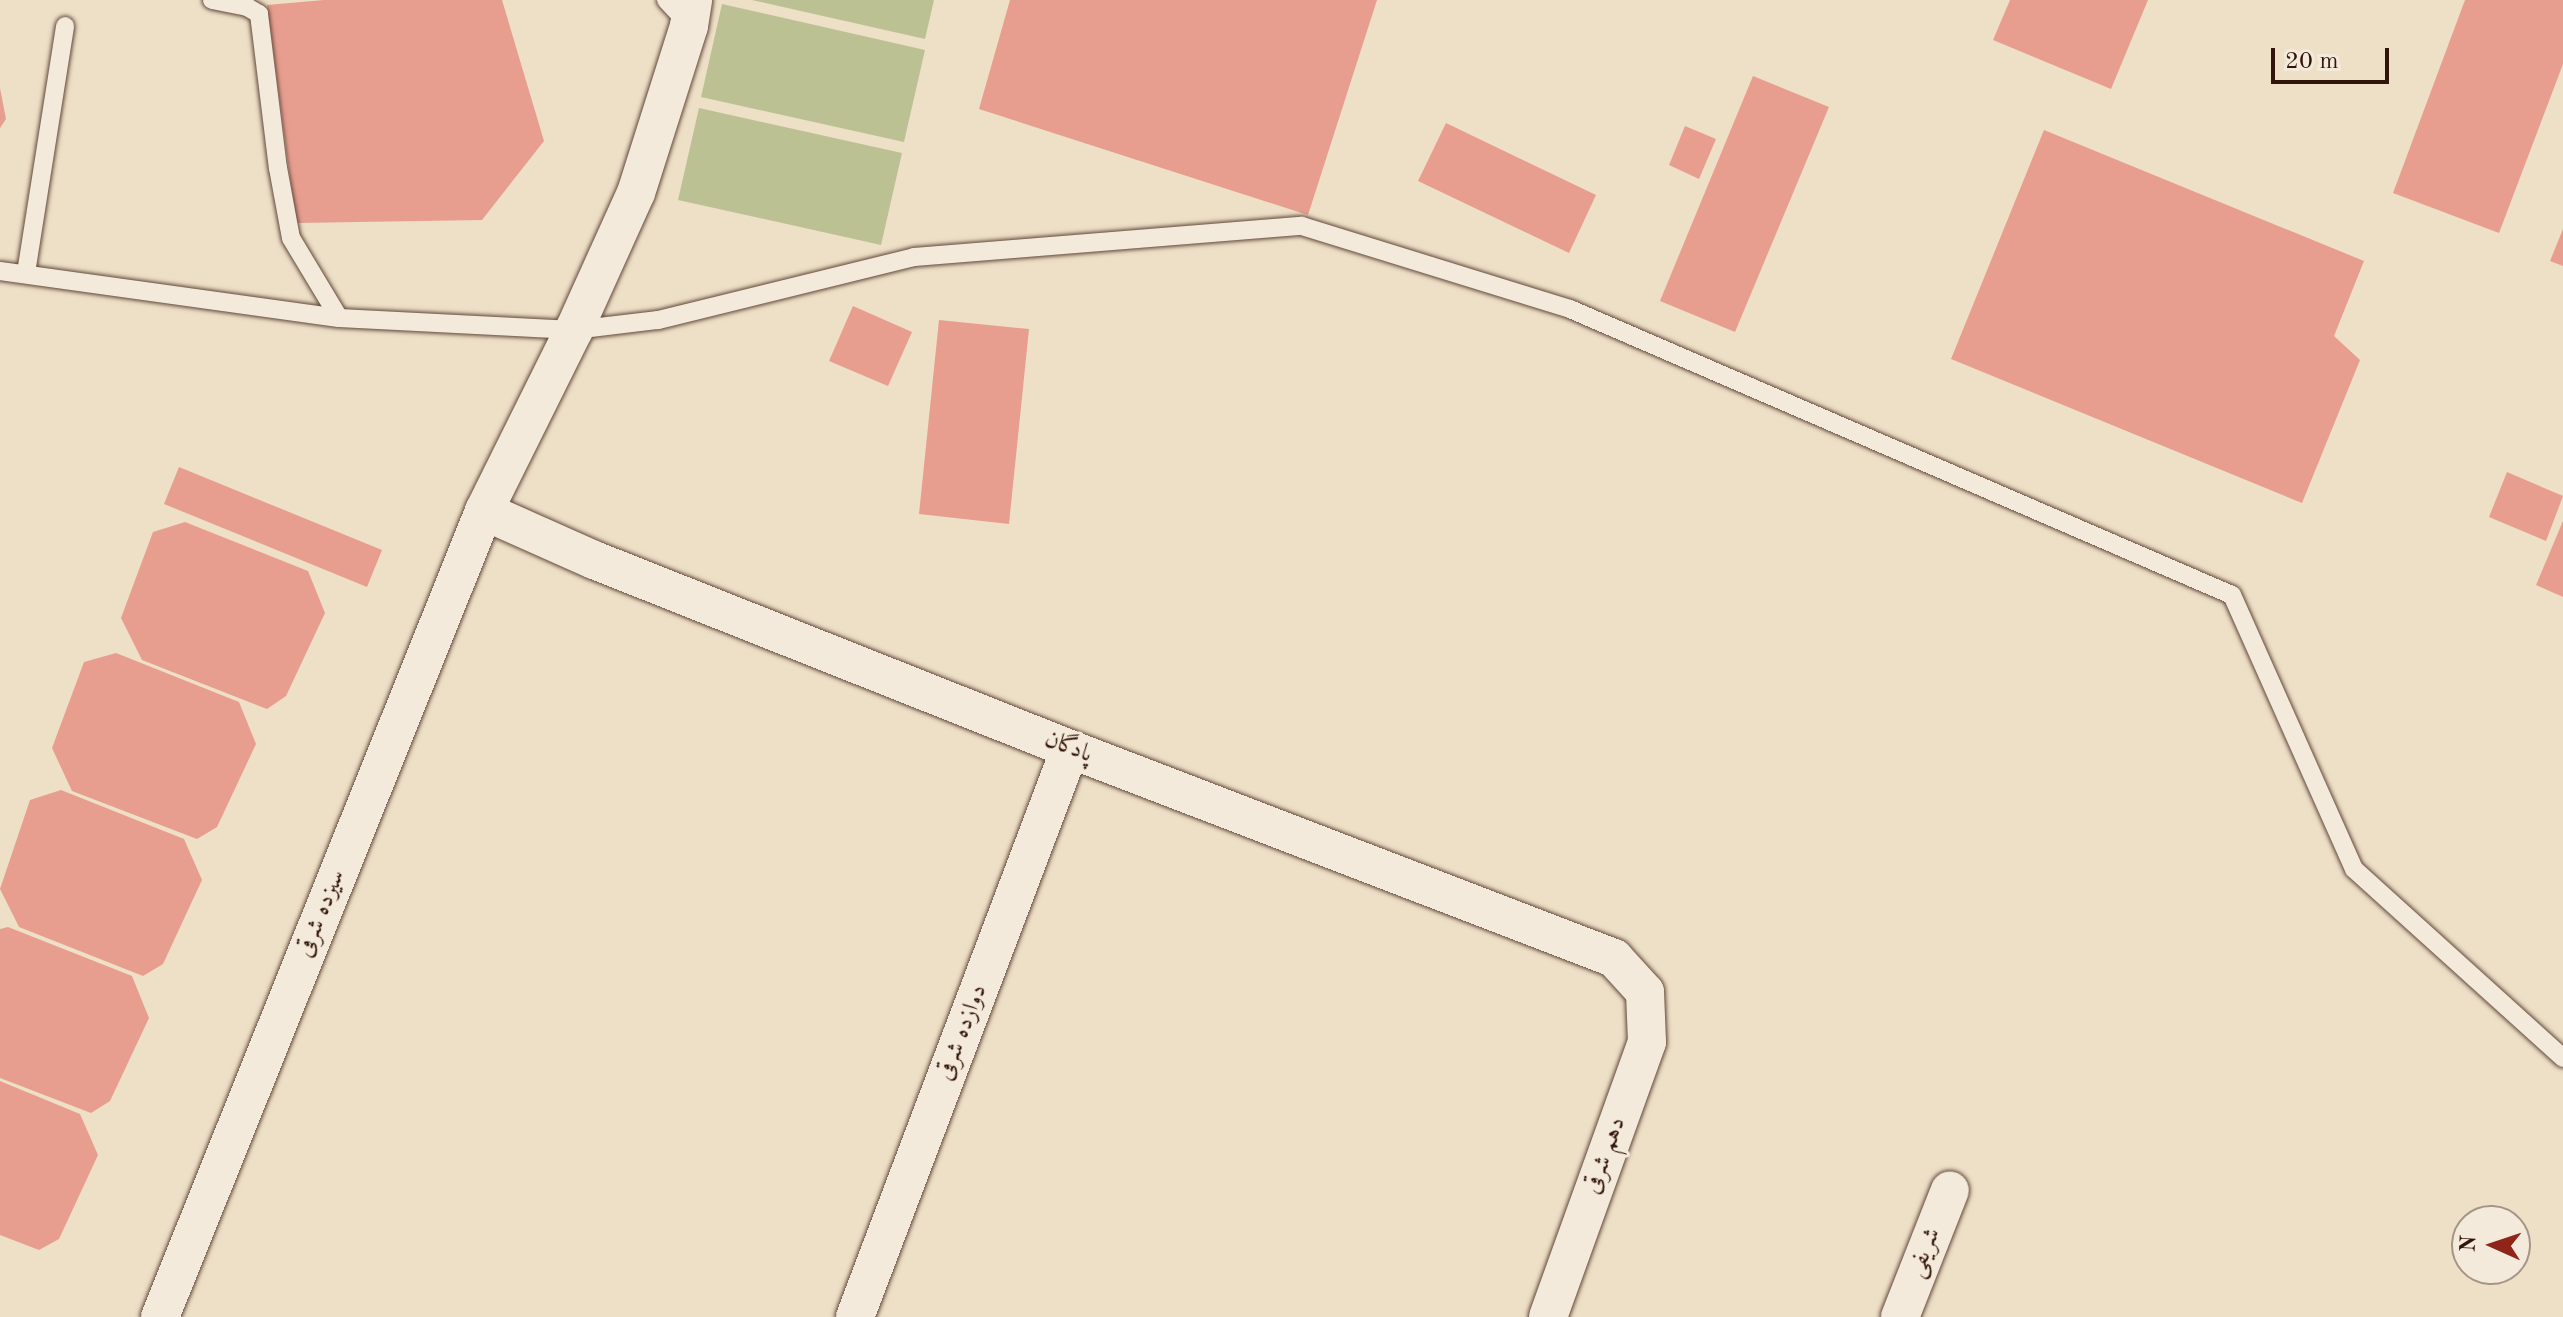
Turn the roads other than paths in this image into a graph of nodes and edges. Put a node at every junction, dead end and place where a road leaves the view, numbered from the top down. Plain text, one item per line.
1 (212, 0) edge
2 (683, 9) edge
3 (65, 26) dead end
4 (0, 271) edge
5 (26, 273) junction
6 (339, 318) junction
7 (574, 330) junction
8 (484, 511) junction
9 (1070, 749) junction
10 (1645, 992) joint
11 (2563, 1058) edge
12 (1950, 1190) dead end
13 (160, 1317) edge
14 (855, 1317) edge
15 (1548, 1317) edge
16 (1900, 1317) edge

1 - 6 lane
2 - 7 street, سیزده شرقی
3 - 5 lane
4 - 5 lane
5 - 6 lane
6 - 7 lane
7 - 8 street, سیزده شرقی
7 - 11 lane
8 - 9 street, پادگان
8 - 13 street, سیزده شرقی
9 - 10 street, پادگان
9 - 14 street, دوازده شرقی
10 - 15 street, دهم شرقی
12 - 16 street, شریفی

